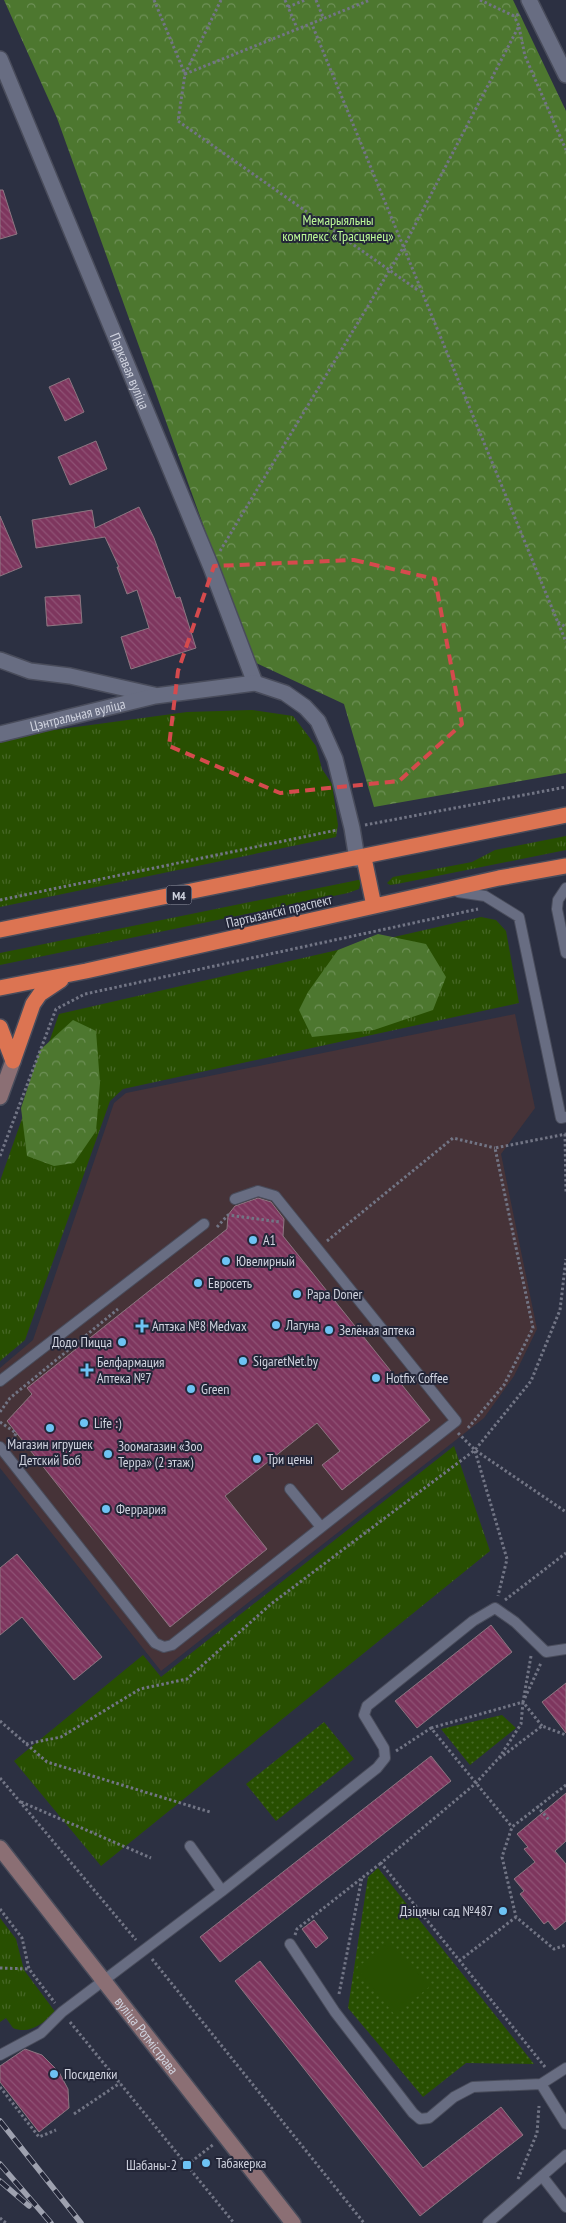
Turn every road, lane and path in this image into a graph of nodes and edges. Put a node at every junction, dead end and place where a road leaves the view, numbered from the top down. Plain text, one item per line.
1 (154, 0) edge
2 (221, 0) edge
3 (285, 0) edge
4 (305, 0) edge
5 (316, 0) edge
6 (370, 0) edge
7 (480, 0) edge
8 (531, 4) edge
9 (288, 7) junction
10 (514, 16) junction
11 (323, 17) junction
12 (311, 22) junction
13 (519, 26) junction
14 (297, 28) junction
15 (0, 60) edge
16 (185, 74) junction
17 (566, 75) edge
18 (566, 150) edge
19 (403, 248) junction
20 (390, 269) junction
21 (421, 292) junction
22 (211, 567) junction
23 (558, 622) junction
24 (566, 626) edge
25 (566, 642) edge
26 (0, 660) edge
27 (256, 683) junction
28 (155, 696) junction
29 (0, 734) edge
30 (566, 787) edge
31 (566, 815) edge
32 (352, 828) junction
33 (360, 858) junction
34 (566, 866) edge
35 (566, 888) edge
36 (440, 891) junction
37 (0, 900) edge
38 (374, 906) junction
39 (480, 908) dead end
40 (0, 930) edge
41 (566, 953) edge
42 (74, 974) junction
43 (0, 988) edge
44 (0, 1027) edge
45 (13, 1061) junction
46 (0, 1097) edge
47 (566, 1117) edge
48 (565, 1134) edge
49 (495, 1148) junction
50 (0, 1156) edge
51 (566, 1193) edge
52 (235, 1199) dead end
53 (286, 1222) dead end
54 (204, 1224) dead end
55 (216, 1228) dead end
56 (317, 1250) junction
57 (566, 1259) edge
58 (125, 1303) dead end
59 (0, 1381) edge
60 (0, 1412) edge
61 (0, 1422) edge
62 (16, 1433) dead end
63 (461, 1436) dead end
64 (0, 1447) edge
65 (475, 1450) junction
66 (290, 1488) dead end
67 (566, 1512) edge
68 (321, 1526) junction
69 (566, 1554) edge
70 (495, 1608) junction
71 (534, 1642) junction
72 (566, 1650) edge
73 (546, 1652) junction
74 (524, 1702) junction
75 (0, 1721) edge
76 (542, 1726) junction
77 (431, 1728) junction
78 (566, 1735) edge
79 (26, 1744) junction
80 (385, 1758) junction
81 (497, 1760) junction
82 (0, 1778) edge
83 (475, 1784) junction
84 (566, 1785) edge
85 (19, 1802) junction
86 (537, 1806) junction
87 (210, 1812) dead end
88 (549, 1820) dead end
89 (512, 1828) junction
90 (190, 1846) dead end
91 (0, 1848) edge
92 (151, 1858) dead end
93 (381, 1863) junction
94 (362, 1877) junction
95 (222, 1891) junction
96 (0, 1909) edge
97 (516, 1917) junction
98 (290, 1944) joint
99 (566, 1946) edge
100 (146, 1951) junction
101 (459, 1961) junction
102 (0, 1968) edge
103 (29, 1970) junction
104 (104, 1983) junction
105 (62, 2012) junction
106 (335, 2012) junction
107 (0, 2055) edge
108 (566, 2068) edge
109 (553, 2077) junction
110 (120, 2083) junction
111 (541, 2084) junction
112 (0, 2087) edge
113 (74, 2114) dead end
114 (566, 2124) edge
115 (56, 2130) dead end
116 (224, 2135) junction
117 (566, 2155) edge
118 (187, 2165) junction
119 (542, 2176) junction
120 (516, 2182) dead end
121 (566, 2207) edge
122 (0, 2218) edge
123 (6, 2223) edge
124 (234, 2223) edge
125 (293, 2223) edge
126 (364, 2223) edge
127 (488, 2223) edge

1 - 16 path
2 - 16 path
3 - 9 path
4 - 9 path
5 - 11 path
6 - 11 path
7 - 10 path
8 - 10 path
8 - 17 street
9 - 14 path
10 - 13 path
11 - 12 path
12 - 14 path
12 - 19 path
13 - 18 path
13 - 19 path
14 - 16 path
15 - 22 street, Паркавая вуліца
16 - 20 path
19 - 20 path
19 - 21 path
20 - 21 path
20 - 22 path
21 - 23 path
22 - 27 street, Паркавая вуліца
23 - 24 path
23 - 25 path
26 - 28 street, Цэнтральная вуліца
27 - 28 street, Цэнтральная вуліца
27 - 32 street
28 - 29 street, Цэнтральная вуліца
30 - 32 path
31 - 33 highway, М4
32 - 33 street
32 - 37 path
33 - 38 highway
33 - 40 highway, М4
34 - 36 highway, Партызанскі праспект
35 - 41 lane
36 - 38 highway, Партызанскі праспект
36 - 47 lane
38 - 42 highway, Партызанскі праспект
39 - 50 path
42 - 43 highway, Партызанскі праспект
42 - 45 highway
44 - 45 highway
45 - 46 street
48 - 49 path
48 - 51 path
49 - 56 path
49 - 63 path
52 - 56 lane
53 - 55 path
54 - 59 lane
56 - 68 lane
57 - 65 path
58 - 60 path
61 - 62 path
64 - 68 lane
65 - 67 path
65 - 70 path
65 - 79 path
66 - 68 lane
69 - 70 path
70 - 71 lane
70 - 80 lane
71 - 73 lane
71 - 74 path
72 - 73 lane
73 - 74 path
74 - 76 path
74 - 77 path
74 - 81 path
75 - 79 path
76 - 78 path
76 - 81 path
77 - 80 path
77 - 83 path
79 - 87 path
80 - 95 lane
81 - 83 path
82 - 85 path
83 - 89 path
83 - 93 path
84 - 86 path
85 - 92 path
85 - 100 path
86 - 88 path
86 - 89 path
89 - 97 path
90 - 95 lane
91 - 104 street, вуліца Ротмістрава
93 - 94 path
93 - 101 path
94 - 98 path
94 - 106 path
95 - 100 lane
96 - 103 path
97 - 99 path
97 - 101 path
98 - 106 lane
100 - 104 lane
100 - 126 path
101 - 109 path
102 - 103 path
103 - 105 path
104 - 105 lane
104 - 116 street, вуліца Ротмістрава
105 - 107 lane
105 - 110 path
106 - 111 lane
108 - 109 lane
109 - 111 lane
110 - 113 path
110 - 118 path
111 - 114 lane
111 - 120 path
112 - 115 path
116 - 118 path
116 - 125 street, вуліца Ротмістрава
117 - 119 lane
118 - 124 path
119 - 121 lane
119 - 127 lane
122 - 123 path

